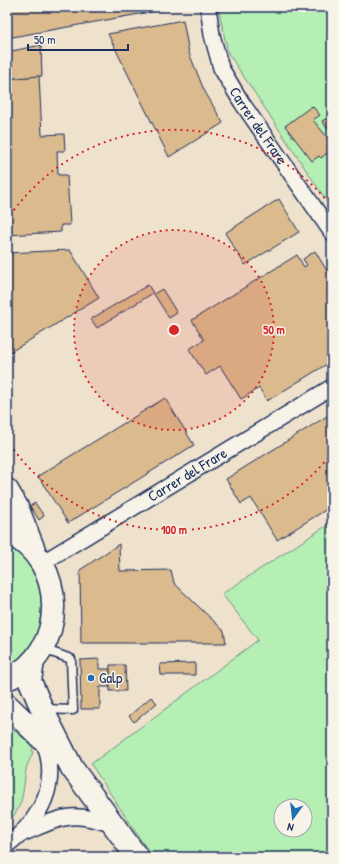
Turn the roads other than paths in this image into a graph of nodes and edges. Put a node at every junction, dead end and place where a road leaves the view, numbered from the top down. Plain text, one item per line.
1 (208, 7) edge
2 (332, 233) edge
3 (332, 387) edge
4 (7, 490) edge
5 (7, 532) edge
6 (39, 559) junction
7 (38, 655) junction
8 (7, 679) edge
9 (7, 705) edge
10 (42, 709) junction
11 (43, 738) junction
12 (72, 768) junction
13 (91, 796) junction
14 (77, 816) junction
15 (113, 825) junction
16 (13, 840) edge
17 (137, 857) edge

1 - 2 street, Carrer del Frare
3 - 6 street, Carrer del Frare
4 - 6 street
5 - 6 street
6 - 7 street
7 - 8 street
7 - 10 street
7 - 10 lane
9 - 11 street
10 - 12 street
11 - 12 street
11 - 16 street
12 - 13 street
13 - 14 street
13 - 15 street
14 - 15 street
14 - 16 street
15 - 17 street

